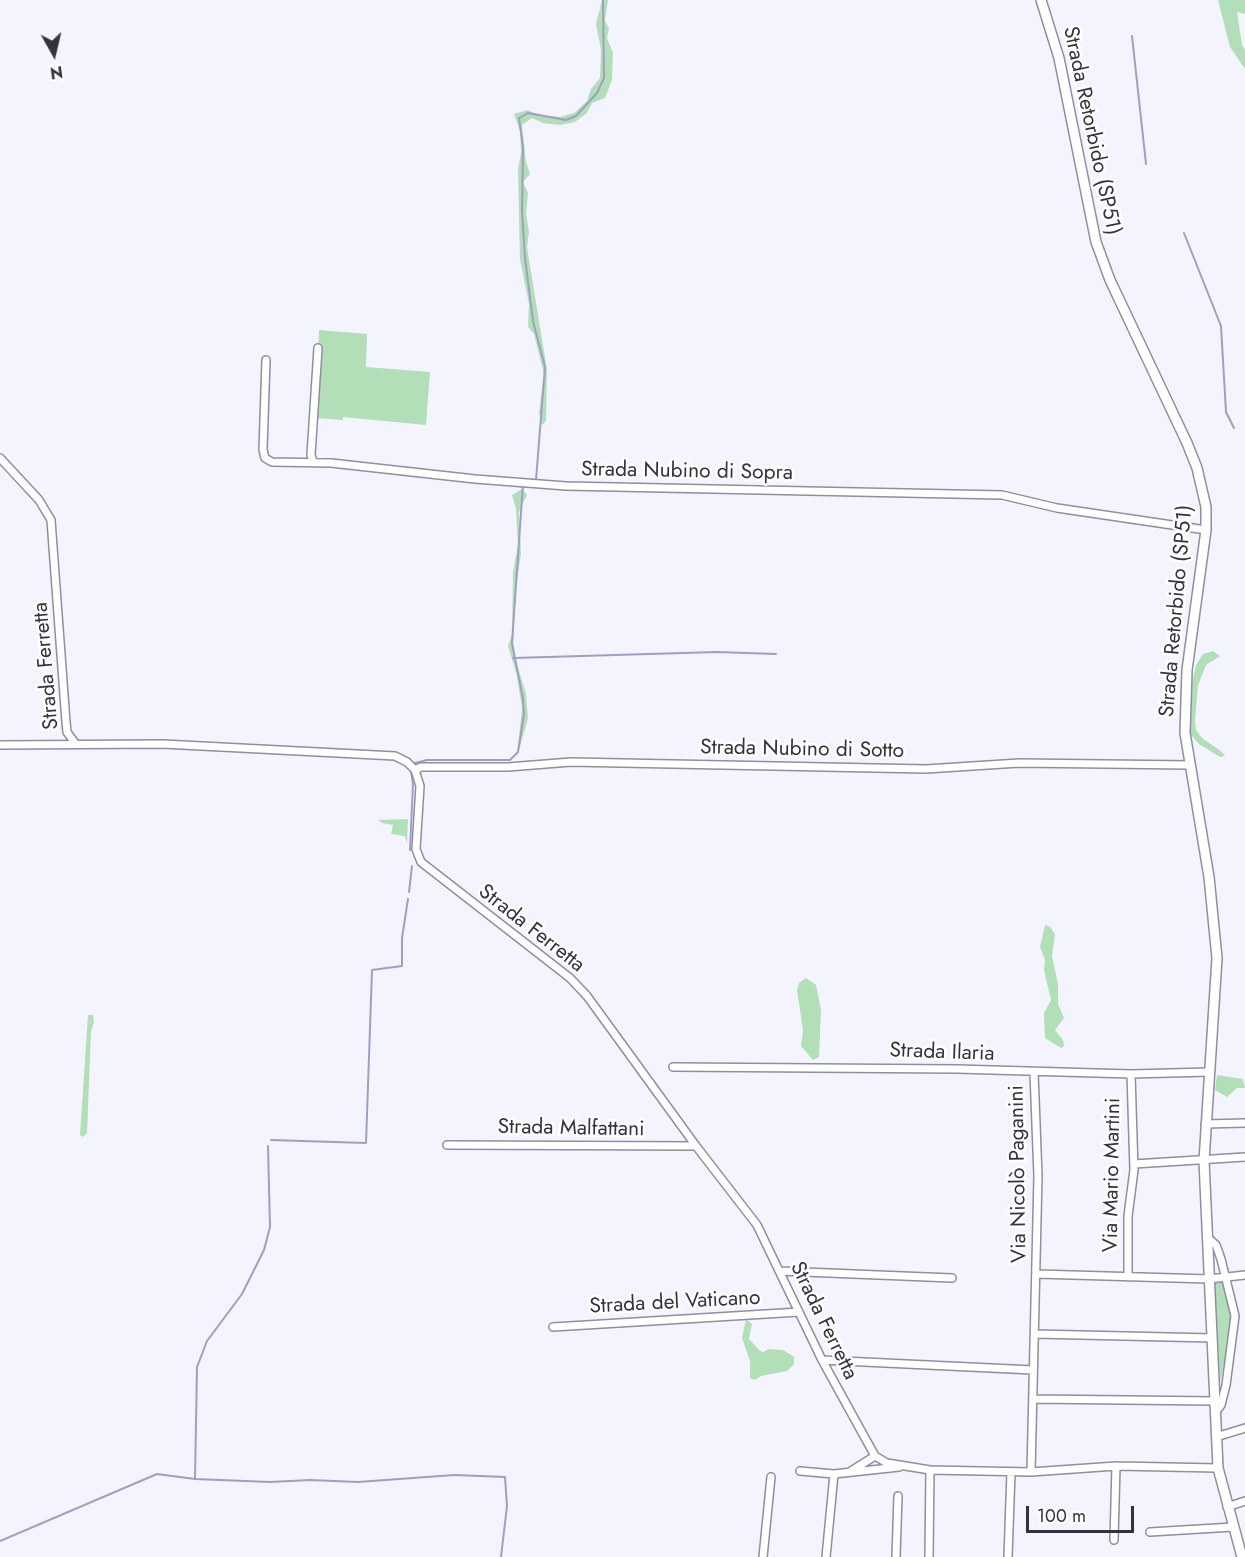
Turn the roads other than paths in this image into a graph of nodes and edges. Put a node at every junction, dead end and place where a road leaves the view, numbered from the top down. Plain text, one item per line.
1 (1041, 0) edge
2 (318, 348) dead end
3 (266, 360) dead end
4 (0, 458) edge
5 (313, 462) junction
6 (1206, 530) junction
7 (67, 732) junction
8 (75, 743) junction
9 (57, 744) junction
10 (0, 745) edge
11 (1190, 765) junction
12 (415, 770) junction
13 (673, 1067) dead end
14 (1209, 1072) junction
15 (1034, 1073) junction
16 (1131, 1074) junction
17 (1245, 1123) edge
18 (1205, 1124) junction
19 (447, 1145) dead end
20 (696, 1146) junction
21 (1245, 1157) edge
22 (1204, 1161) junction
23 (1134, 1164) junction
24 (1207, 1238) junction
25 (780, 1271) junction
26 (1037, 1274) junction
27 (1245, 1275) edge
28 (1128, 1277) junction
29 (952, 1278) dead end
30 (1227, 1278) junction
31 (1209, 1279) junction
32 (799, 1312) junction
33 (553, 1327) dead end
34 (1036, 1335) junction
35 (1212, 1340) junction
36 (822, 1360) junction
37 (1033, 1370) junction
38 (1033, 1399) junction
39 (1215, 1401) junction
40 (1215, 1413) junction
41 (1245, 1428) edge
42 (1216, 1437) junction
43 (874, 1456) junction
44 (1116, 1466) junction
45 (904, 1467) junction
46 (1218, 1468) junction
47 (930, 1470) junction
48 (800, 1471) dead end
49 (849, 1472) junction
50 (1011, 1472) junction
51 (1031, 1472) junction
52 (834, 1474) junction
53 (771, 1477) dead end
54 (898, 1496) dead end
55 (1245, 1501) edge
56 (1227, 1507) junction
57 (1233, 1527) junction
58 (1150, 1532) dead end
59 (1114, 1540) dead end
60 (762, 1557) edge
61 (826, 1557) edge
62 (896, 1557) edge
63 (929, 1557) edge
64 (1008, 1557) edge
65 (1242, 1557) edge

1 - 6 street, Strada Retorbido (SP51)
2 - 5 street
3 - 5 street, Strada Nubino di Sopra
4 - 7 street, Strada Ferretta
5 - 6 street, Strada Nubino di Sopra
6 - 11 street, Strada Retorbido (SP51)
7 - 8 street, Strada Ferretta
7 - 9 street
8 - 9 street
8 - 12 street, Strada Ferretta
9 - 10 street
11 - 12 street, Strada Nubino di Sotto
11 - 14 street, Strada Retorbido (SP51)
12 - 20 street, Strada Ferretta
13 - 15 street, Strada Ilaria
14 - 16 street, Strada Ilaria
14 - 18 street, Strada Retorbido (SP51)
15 - 16 street, Strada Ilaria
15 - 26 street, Via Nicolò Paganini
16 - 23 street, Via Mario Martini
17 - 18 street
18 - 22 street, Strada Retorbido (SP51)
19 - 20 street, Strada Malfattani
20 - 25 street, Strada Ferretta
21 - 22 street
22 - 23 street
22 - 24 street, Strada Retorbido (SP51)
23 - 28 street, Via Mario Martini
24 - 30 street
24 - 31 street, Strada Retorbido (SP51)
25 - 29 street
25 - 32 street, Strada Ferretta
26 - 28 street
26 - 34 street, Via Nicolò Paganini
27 - 30 street
28 - 31 street
30 - 31 street
30 - 40 street
31 - 35 street, Strada Retorbido (SP51)
32 - 33 street, Strada del Vaticano
32 - 36 street, Strada Ferretta
34 - 35 street
34 - 37 street, Via Nicolò Paganini
35 - 39 street, Strada Retorbido (SP51)
36 - 37 street
36 - 43 street, Strada Ferretta
37 - 38 street, Via Nicolò Paganini
38 - 39 street
38 - 51 street, Via Nicolò Paganini
39 - 40 street, Strada Retorbido (SP51)
40 - 42 street, Strada Retorbido (SP51)
41 - 42 street
42 - 46 street, Strada Retorbido (SP51)
43 - 45 street
43 - 49 street
44 - 46 street
44 - 51 street
44 - 59 street
45 - 47 street
45 - 49 street
46 - 56 street, Strada Retorbido (SP51)
47 - 50 street
47 - 63 street
48 - 52 street
49 - 52 street
50 - 51 street
50 - 64 street
52 - 61 street
53 - 60 street
54 - 62 street
55 - 56 street
56 - 57 street, Strada Retorbido (SP51)
57 - 58 street
57 - 65 street, Strada Retorbido (SP51)

